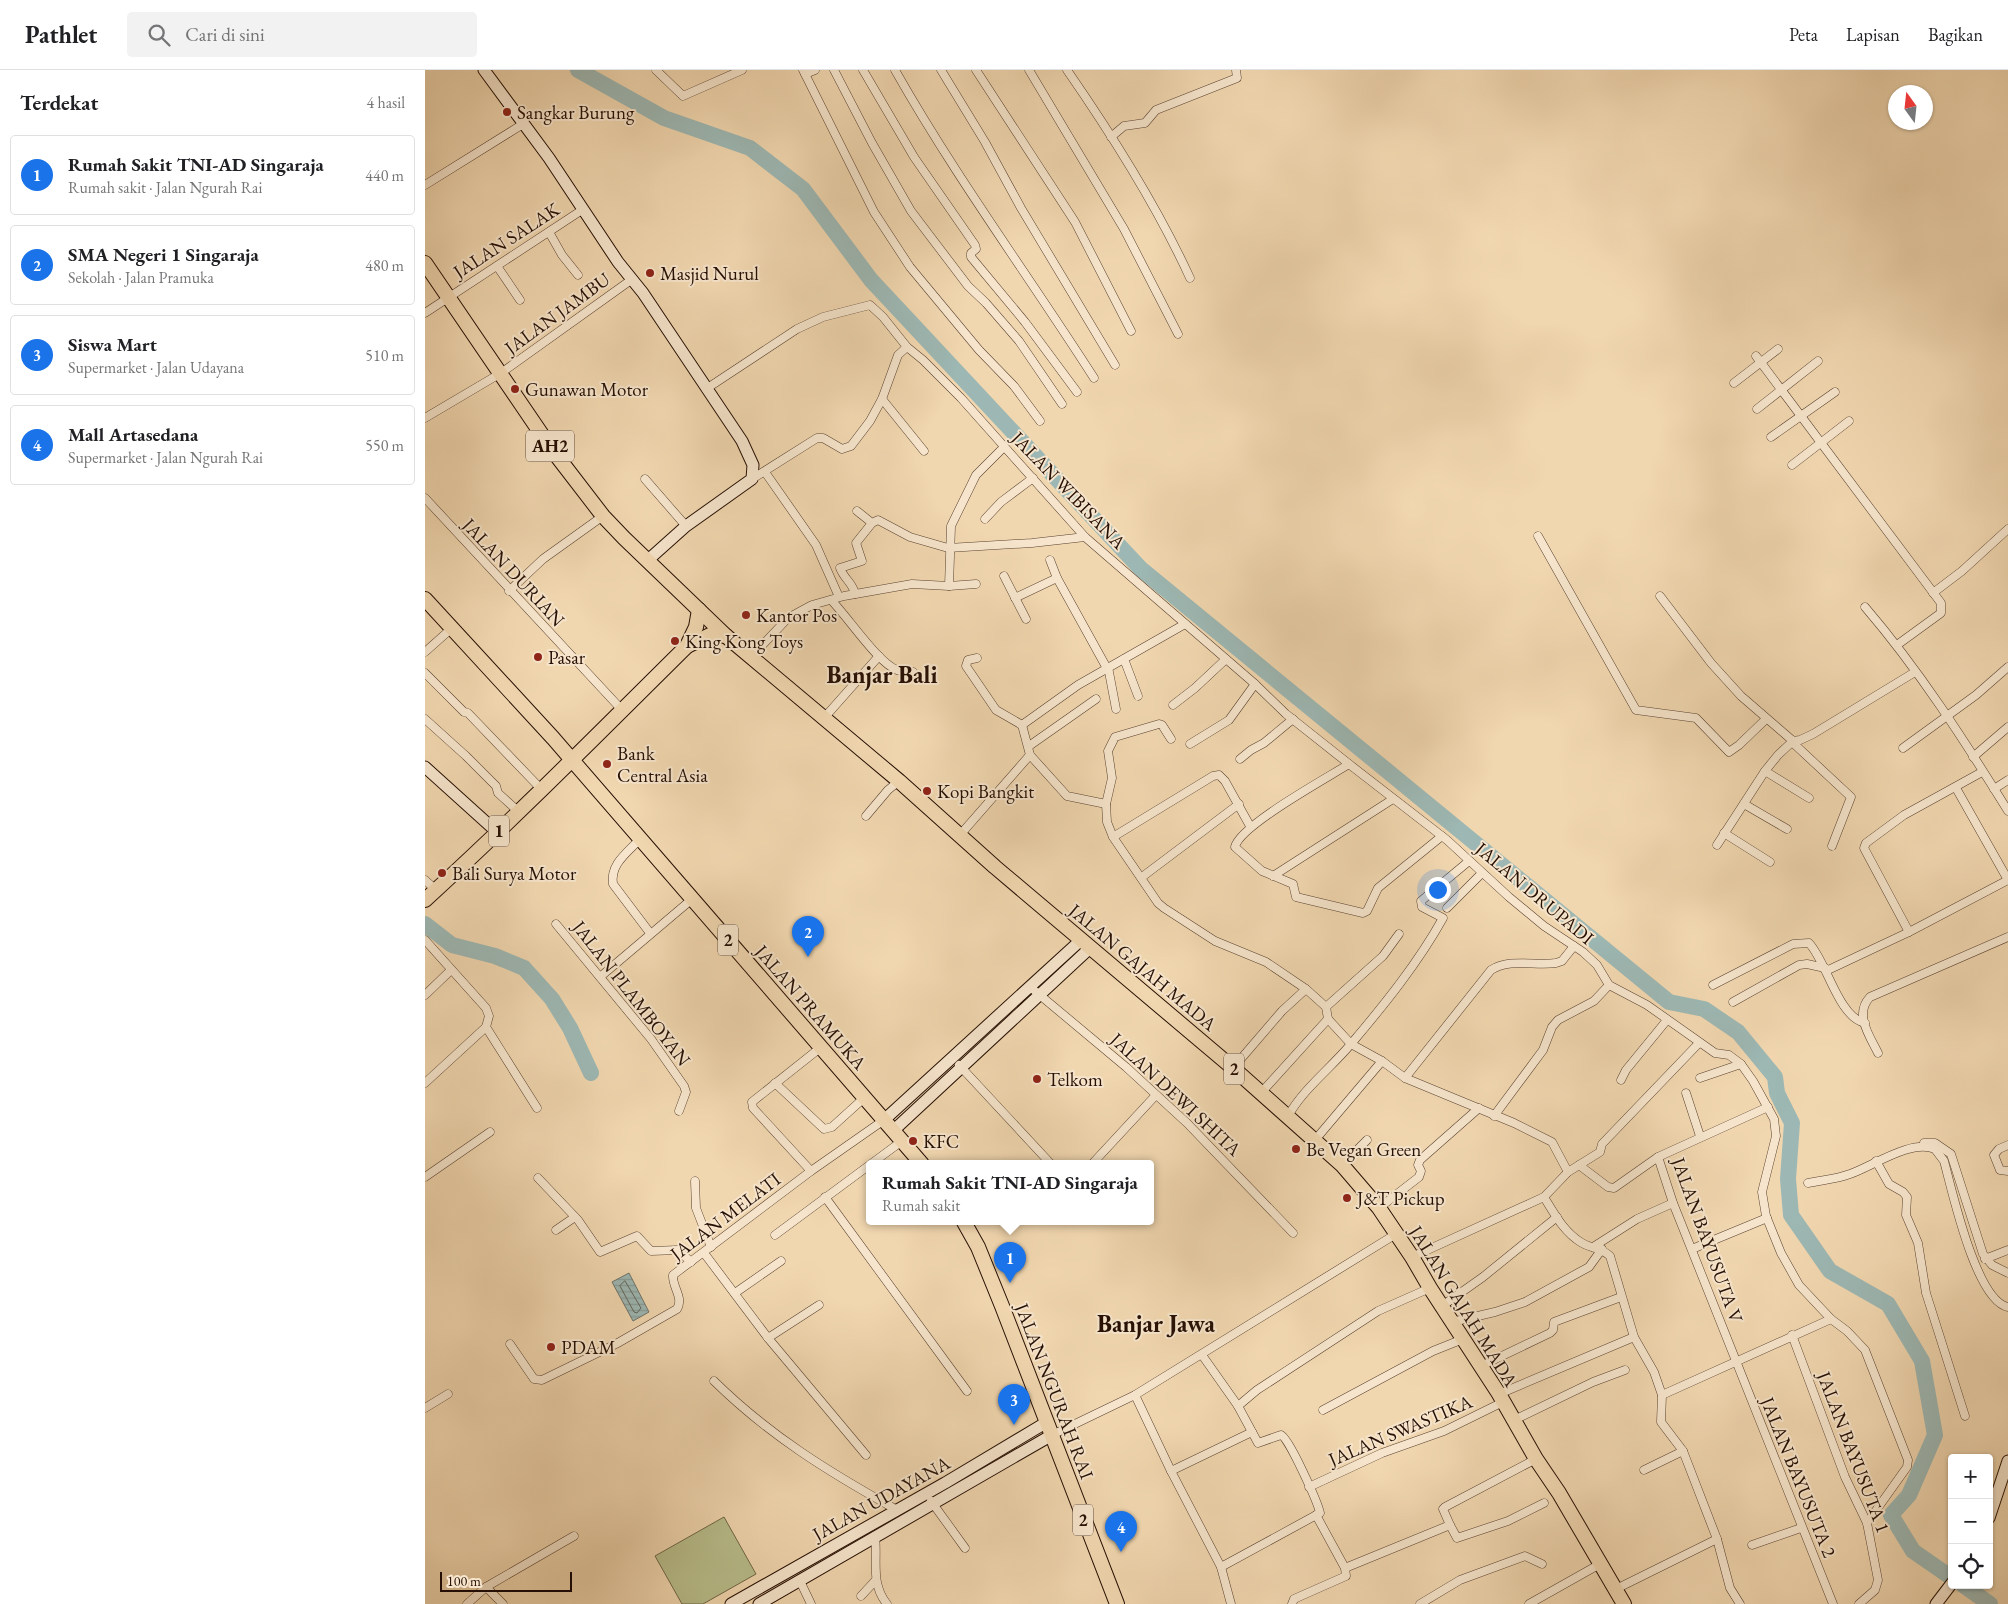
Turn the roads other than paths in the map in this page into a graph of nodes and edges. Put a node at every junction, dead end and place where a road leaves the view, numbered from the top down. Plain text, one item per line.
1 (484, 70) edge
2 (656, 70) edge
3 (742, 70) edge
4 (815, 70) edge
5 (833, 70) edge
6 (863, 70) edge
7 (895, 70) edge
8 (941, 70) edge
9 (976, 70) edge
10 (1029, 70) edge
11 (1067, 70) edge
12 (1236, 70) edge
13 (804, 72) edge
14 (721, 73) edge
15 (523, 124) junction
16 (1111, 137) junction
17 (425, 186) edge
18 (582, 210) junction
19 (549, 232) junction
20 (425, 263) edge
21 (497, 266) junction
22 (578, 275) dead end
23 (1190, 278) dead end
24 (631, 280) junction
25 (446, 297) junction
26 (520, 300) dead end
27 (425, 313) edge
28 (1131, 331) dead end
29 (1178, 334) dead end
30 (907, 347) junction
31 (1778, 349) dead end
32 (1758, 359) junction
33 (1818, 361) dead end
34 (1115, 365) dead end
35 (501, 373) junction
36 (1094, 378) dead end
37 (1734, 383) dead end
38 (706, 389) junction
39 (1781, 390) junction
40 (1077, 392) dead end
41 (1835, 392) dead end
42 (882, 399) junction
43 (1062, 404) dead end
44 (1757, 409) dead end
45 (1801, 417) junction
46 (425, 418) edge
47 (1040, 421) dead end
48 (1849, 421) dead end
49 (1771, 437) dead end
50 (1821, 443) junction
51 (1004, 447) junction
52 (924, 451) dead end
53 (1792, 465) dead end
54 (765, 472) junction
55 (1033, 478) junction
56 (645, 479) dead end
57 (752, 479) junction
58 (425, 498) edge
59 (857, 511) dead end
60 (603, 516) junction
61 (985, 519) dead end
62 (872, 523) junction
63 (685, 526) junction
64 (2008, 529) edge
65 (1538, 536) dead end
66 (1085, 537) junction
67 (948, 548) junction
68 (648, 560) junction
69 (1050, 560) dead end
70 (1004, 576) dead end
71 (1057, 578) junction
72 (976, 584) dead end
73 (949, 586) junction
74 (509, 591) junction
75 (1933, 593) junction
76 (855, 594) junction
77 (1660, 596) dead end
78 (1015, 598) junction
79 (425, 599) edge
80 (835, 599) junction
81 (1865, 608) dead end
82 (699, 610) junction
83 (1026, 619) dead end
84 (1185, 624) junction
85 (452, 628) junction
86 (726, 636) junction
87 (1897, 645) junction
88 (687, 646) junction
89 (425, 652) edge
90 (752, 656) junction
91 (879, 656) junction
92 (977, 658) dead end
93 (1124, 659) junction
94 (1226, 659) junction
95 (2008, 667) edge
96 (1106, 668) junction
97 (913, 672) dead end
98 (1915, 672) junction
99 (425, 673) edge
100 (1255, 684) junction
101 (1138, 696) dead end
102 (1096, 699) dead end
103 (1173, 705) dead end
104 (1116, 709) dead end
105 (622, 710) junction
106 (1948, 717) junction
107 (824, 718) junction
108 (425, 719) edge
109 (1293, 719) junction
110 (1766, 719) junction
111 (1022, 725) junction
112 (2008, 727) edge
113 (1171, 740) dead end
114 (1792, 742) junction
115 (1190, 744) dead end
116 (1903, 748) dead end
117 (1030, 751) junction
118 (1973, 757) junction
119 (1240, 759) dead end
120 (571, 761) junction
121 (1349, 764) junction
122 (425, 766) edge
123 (1765, 771) junction
124 (1983, 772) junction
125 (2008, 780) edge
126 (899, 781) junction
127 (1956, 788) junction
128 (1994, 789) junction
129 (543, 791) junction
130 (1809, 798) dead end
131 (1393, 799) junction
132 (1105, 804) junction
133 (1239, 804) junction
134 (1744, 804) junction
135 (2008, 811) edge
136 (519, 812) junction
137 (866, 816) dead end
138 (1250, 826) junction
139 (1787, 829) dead end
140 (498, 833) junction
141 (1724, 833) junction
142 (960, 835) junction
143 (1442, 836) junction
144 (1113, 837) junction
145 (640, 839) junction
146 (1717, 845) dead end
147 (1832, 846) dead end
148 (1469, 861) junction
149 (1770, 862) dead end
150 (1483, 873) junction
151 (1273, 876) junction
152 (1142, 877) junction
153 (425, 880) edge
154 (2008, 880) edge
155 (436, 890) junction
156 (425, 900) edge
157 (691, 900) junction
158 (1447, 908) dead end
159 (556, 924) dead end
160 (1909, 932) junction
161 (650, 933) junction
162 (1399, 934) dead end
163 (2008, 937) edge
164 (425, 940) edge
165 (1085, 944) junction
166 (1575, 946) junction
167 (451, 970) junction
168 (1825, 970) junction
169 (600, 977) junction
170 (1609, 985) junction
171 (1713, 985) dead end
172 (1029, 986) junction
173 (1306, 989) junction
174 (425, 995) edge
175 (1040, 996) junction
176 (1733, 1002) dead end
177 (1327, 1007) junction
178 (1328, 1019) junction
179 (1667, 1020) junction
180 (1865, 1023) junction
181 (486, 1027) junction
182 (1699, 1043) junction
183 (1351, 1044) junction
184 (820, 1048) junction
185 (1878, 1052) dead end
186 (951, 1057) junction
187 (1382, 1061) junction
188 (1741, 1064) junction
189 (962, 1068) junction
190 (1233, 1068) junction
191 (1405, 1078) junction
192 (1700, 1078) dead end
193 (1621, 1080) dead end
194 (425, 1083) edge
195 (775, 1083) junction
196 (1686, 1093) dead end
197 (1260, 1094) junction
198 (1156, 1095) junction
199 (864, 1098) junction
200 (1768, 1107) junction
201 (537, 1108) dead end
202 (1479, 1108) junction
203 (679, 1112) dead end
204 (1288, 1116) junction
205 (1494, 1116) junction
206 (884, 1120) junction
207 (490, 1132) dead end
208 (898, 1135) junction
209 (1700, 1136) junction
210 (1315, 1140) junction
211 (1367, 1140) dead end
212 (1901, 1145) dead end
213 (2008, 1145) edge
214 (1658, 1157) junction
215 (869, 1160) edge
216 (919, 1160) edge
217 (1047, 1160) edge
218 (1096, 1160) edge
219 (1877, 1161) junction
220 (866, 1162) edge
221 (1342, 1165) junction
222 (1579, 1165) junction
223 (811, 1171) junction
224 (1568, 1172) junction
225 (2008, 1172) edge
226 (425, 1177) edge
227 (538, 1178) dead end
228 (695, 1181) dead end
229 (1808, 1183) dead end
230 (825, 1197) junction
231 (1544, 1197) junction
232 (1673, 1202) junction
233 (1379, 1208) junction
234 (575, 1217) junction
235 (1557, 1217) junction
236 (1767, 1218) junction
237 (966, 1225) edge
238 (556, 1230) dead end
239 (1293, 1233) dead end
240 (1396, 1234) junction
241 (775, 1235) dead end
242 (1593, 1247) junction
243 (1691, 1248) junction
244 (1602, 1249) junction
245 (707, 1250) junction
246 (2008, 1250) edge
247 (1412, 1257) junction
248 (1985, 1259) junction
249 (781, 1261) dead end
250 (691, 1262) junction
251 (2008, 1272) edge
252 (1430, 1288) junction
253 (735, 1292) junction
254 (1621, 1297) junction
255 (819, 1305) dead end
256 (1442, 1306) junction
257 (2008, 1307) edge
258 (1831, 1319) junction
259 (1453, 1322) junction
260 (1792, 1335) junction
261 (1634, 1337) junction
262 (768, 1338) junction
263 (1463, 1339) junction
264 (510, 1344) dead end
265 (1202, 1355) junction
266 (1737, 1362) junction
267 (1481, 1366) junction
268 (1625, 1370) dead end
269 (713, 1381) dead end
270 (967, 1391) dead end
271 (447, 1394) dead end
272 (1135, 1395) junction
273 (1662, 1395) junction
274 (1501, 1398) junction
275 (1238, 1406) junction
276 (425, 1408) edge
277 (1323, 1410) dead end
278 (1965, 1416) dead end
279 (1514, 1420) junction
280 (1047, 1422) junction
281 (1251, 1432) junction
282 (1052, 1435) junction
283 (1683, 1451) junction
284 (866, 1455) dead end
285 (1535, 1459) junction
286 (2008, 1461) edge
287 (1644, 1470) dead end
288 (1171, 1471) junction
289 (1309, 1487) junction
290 (2004, 1487) edge
291 (924, 1494) junction
292 (1543, 1503) dead end
293 (933, 1504) junction
294 (897, 1510) junction
295 (1993, 1510) edge
296 (1318, 1514) junction
297 (1867, 1523) junction
298 (1450, 1525) junction
299 (1801, 1528) junction
300 (574, 1536) dead end
301 (875, 1536) junction
302 (1717, 1539) junction
303 (1752, 1545) dead end
304 (965, 1548) dead end
305 (807, 1560) junction
306 (1542, 1564) dead end
307 (1600, 1564) junction
308 (1221, 1567) junction
309 (814, 1572) junction
310 (1345, 1572) junction
311 (799, 1581) junction
312 (875, 1581) junction
313 (486, 1586) junction
314 (1616, 1588) junction
315 (1948, 1588) edge
316 (861, 1596) dead end
317 (1937, 1603) edge
318 (467, 1604) edge
319 (503, 1604) edge
320 (731, 1604) edge
321 (759, 1604) edge
322 (811, 1604) edge
323 (887, 1604) edge
324 (1117, 1604) edge
325 (1231, 1604) edge
326 (1292, 1604) edge
327 (1420, 1604) edge
328 (1529, 1604) edge
329 (1624, 1604) edge
330 (1740, 1604) edge
331 (1833, 1604) edge
332 (1859, 1604) edge

1 - 15 street
2 - 14 street
3 - 14 street
4 - 13 street
5 - 43 street
6 - 40 street
7 - 36 street
8 - 34 street
9 - 28 street
10 - 29 street
11 - 16 street
12 - 16 street
13 - 47 street
15 - 17 street
15 - 18 street
16 - 23 street
18 - 19 street, JALAN SALAK
18 - 24 street
19 - 21 street, JALAN SALAK
19 - 22 street
20 - 25 highway, AH2
21 - 25 street, JALAN SALAK
21 - 26 street
24 - 35 street, JALAN JAMBU
24 - 38 street
25 - 27 street, JALAN SALAK
25 - 35 highway, AH2
30 - 38 street, JALAN WIBISANA
30 - 42 street
30 - 51 street, JALAN WIBISANA
31 - 32 street
32 - 37 street
32 - 39 street
33 - 39 street
35 - 46 street, JALAN JAMBU
35 - 60 highway, AH2
38 - 57 street
39 - 44 street
39 - 45 street
41 - 45 street
42 - 52 street
42 - 54 street
45 - 49 street
45 - 50 street
48 - 50 street
50 - 53 street
50 - 75 street
51 - 55 street, JALAN WIBISANA
51 - 67 street
54 - 57 street
54 - 80 street
55 - 61 street
55 - 66 street, JALAN WIBISANA
56 - 63 street
57 - 63 street
58 - 74 street, JALAN DURIAN
59 - 62 street
60 - 68 highway, AH2
60 - 74 street
62 - 67 street
62 - 76 street
63 - 68 street
64 - 75 street
65 - 110 street
66 - 67 street
66 - 84 street, JALAN WIBISANA
67 - 73 street
68 - 82 highway, AH2
69 - 71 street
70 - 78 street
71 - 78 street
71 - 96 street
72 - 73 street
73 - 76 street
74 - 105 street, JALAN DURIAN
75 - 87 street
76 - 80 street
77 - 110 street
78 - 83 street
79 - 85 highway, JALAN PRAMUKA
80 - 90 street
80 - 91 street
81 - 87 street
82 - 86 highway, 2
82 - 88 highway, 1
84 - 93 street
84 - 94 street, JALAN WIBISANA
85 - 89 street
85 - 120 highway, JALAN PRAMUKA
86 - 88 highway
86 - 90 highway, JALAN GAJAH MADA / 2
87 - 98 street
88 - 105 highway, 1
90 - 107 highway, JALAN GAJAH MADA / 2
91 - 97 street
91 - 107 street
92 - 111 street
93 - 96 street
93 - 101 street
94 - 100 street, JALAN WIBISANA
94 - 103 street
95 - 106 street
96 - 104 street
96 - 111 street
98 - 106 street
98 - 114 street
99 - 129 street
100 - 109 street, JALAN DRUPADI
100 - 115 street
102 - 117 street
105 - 120 highway, 1
106 - 116 street
106 - 118 street
107 - 126 highway, JALAN GAJAH MADA / 2
108 - 136 street
109 - 119 street
109 - 121 street, JALAN DRUPADI
110 - 114 street
111 - 117 street
112 - 118 street
113 - 132 street
114 - 123 street
114 - 147 street
117 - 132 street
117 - 142 street
118 - 124 street
120 - 129 highway, 1
120 - 145 highway, JALAN PRAMUKA / 2
121 - 131 street, JALAN DRUPADI
121 - 138 street
122 - 140 street
123 - 130 street
123 - 134 street
124 - 127 street
124 - 128 street
125 - 128 street
126 - 137 street
126 - 142 highway, JALAN GAJAH MADA / 2
127 - 154 street
127 - 160 street
128 - 135 street
129 - 136 highway, 1
131 - 143 street, JALAN DRUPADI
131 - 151 street
132 - 144 street
133 - 138 street
133 - 144 street
133 - 152 street
134 - 139 street
134 - 141 street
136 - 140 highway, 1
138 - 151 street
140 - 155 highway, 1
141 - 146 street
141 - 149 street
142 - 165 highway, JALAN GAJAH MADA / 2
143 - 148 street, JALAN DRUPADI
143 - 151 street
144 - 152 street
145 - 157 highway, JALAN PRAMUKA / 2
145 - 161 street
148 - 150 street, JALAN DRUPADI
148 - 183 street
150 - 158 street
150 - 166 street, JALAN DRUPADI
152 - 173 street
153 - 155 street
154 - 160 street
155 - 156 highway, 1
157 - 161 street
157 - 184 highway, JALAN PRAMUKA / 2
159 - 169 street, JALAN PLAMBOYAN
160 - 168 street
161 - 169 street
162 - 177 street
163 - 180 street
164 - 167 street
165 - 172 street
165 - 175 street
165 - 190 highway, JALAN GAJAH MADA / 2
166 - 170 street, JALAN DRUPADI
166 - 191 street
167 - 174 street
167 - 181 street
168 - 171 street
168 - 176 street
168 - 180 street
169 - 203 street, JALAN PLAMBOYAN
170 - 179 street
170 - 205 street
172 - 175 street, JALAN DEWI SHITA
172 - 186 street
173 - 177 street
173 - 190 street
175 - 189 street
175 - 198 street, JALAN DEWI SHITA
177 - 178 street
178 - 183 street
178 - 197 street
179 - 182 street
179 - 193 street
180 - 185 street
181 - 194 street
181 - 201 street
182 - 188 street
182 - 222 street
183 - 187 street
183 - 204 street
184 - 195 street
184 - 199 highway, JALAN PRAMUKA / 2
186 - 189 street
186 - 206 street
187 - 191 street
187 - 210 street
188 - 192 street
188 - 200 street
189 - 208 street
189 - 217 street
190 - 197 highway, JALAN GAJAH MADA / 2
191 - 202 street
195 - 199 street
195 - 223 street
196 - 209 street
197 - 204 highway, JALAN GAJAH MADA / 2
198 - 218 street
198 - 239 street, JALAN DEWI SHITA
199 - 206 highway, JALAN PRAMUKA / 2
200 - 209 street, JALAN BAYUSUTA V
200 - 236 street
202 - 205 street
202 - 233 street
204 - 210 highway, JALAN GAJAH MADA / 2
205 - 224 street
206 - 208 highway, 2
206 - 223 street, JALAN MELATI
207 - 226 street
208 - 215 street
208 - 216 highway, 2
209 - 214 street, JALAN BAYUSUTA V
210 - 221 highway, JALAN GAJAH MADA / 2
211 - 221 street
212 - 248 street
213 - 225 street
214 - 222 street
214 - 232 street, JALAN BAYUSUTA V
219 - 229 street
219 - 257 street
219 - 278 street
220 - 230 street
221 - 233 highway, JALAN GAJAH MADA / 2
222 - 224 street
223 - 245 street, JALAN MELATI
224 - 231 street
227 - 234 street
228 - 245 street
230 - 241 street
230 - 270 street
231 - 235 street
231 - 247 street
232 - 242 street
232 - 243 street, JALAN BAYUSUTA V
233 - 240 highway, JALAN GAJAH MADA / 2
234 - 238 street
234 - 250 street
235 - 242 street
235 - 256 street
236 - 243 street
236 - 258 street
237 - 280 highway, JALAN NGURAH RAI / 2
240 - 247 highway, JALAN GAJAH MADA / 2
240 - 265 street
242 - 244 street
243 - 266 street, JALAN BAYUSUTA V
244 - 254 street
244 - 259 street
245 - 250 street, JALAN MELATI
245 - 253 street
246 - 248 street
247 - 252 highway, JALAN GAJAH MADA / 2
248 - 251 street
249 - 253 street
250 - 264 street, JALAN MELATI
252 - 256 highway, JALAN GAJAH MADA / 2
252 - 275 street
253 - 262 street
254 - 261 street
254 - 267 street
255 - 262 street
256 - 259 highway, JALAN GAJAH MADA / 2
258 - 260 street
258 - 297 street
259 - 263 highway, JALAN GAJAH MADA / 2
260 - 266 street
260 - 297 street, JALAN BAYUSUTA 1
261 - 273 street
261 - 274 street, JALAN SWASTIKA
262 - 284 street
263 - 267 highway, JALAN GAJAH MADA / 2
263 - 277 street
265 - 272 street
265 - 275 street
266 - 273 street
266 - 299 street, JALAN BAYUSUTA 2
267 - 274 highway, JALAN GAJAH MADA / 2
268 - 279 street
269 - 294 street
271 - 276 street
272 - 282 street
272 - 288 street
273 - 283 street
274 - 279 highway, JALAN GAJAH MADA / 2
274 - 289 street, JALAN SWASTIKA
275 - 281 street
279 - 285 highway, JALAN GAJAH MADA / 2
280 - 282 highway, JALAN NGURAH RAI / 2
280 - 291 street, JALAN UDAYANA
281 - 288 street
281 - 289 street
282 - 293 street, JALAN UDAYANA
282 - 324 highway, JALAN NGURAH RAI / 2
283 - 287 street
283 - 302 street
285 - 298 street
285 - 307 highway, JALAN GAJAH MADA / 2
286 - 290 street
288 - 308 street
289 - 296 street
290 - 295 street
291 - 293 street
291 - 294 street, JALAN UDAYANA
292 - 298 street
293 - 301 street, JALAN UDAYANA
293 - 304 street
294 - 305 street, JALAN UDAYANA
296 - 308 street
296 - 310 street
297 - 332 street, JALAN BAYUSUTA 1
298 - 310 street
299 - 303 street
299 - 331 street, JALAN BAYUSUTA 2
300 - 313 street
301 - 309 street, JALAN UDAYANA
301 - 312 street
302 - 314 street
302 - 330 street
305 - 309 street
305 - 320 street, JALAN UDAYANA
306 - 327 street
307 - 314 highway, JALAN GAJAH MADA / 2
307 - 328 street
308 - 325 street
309 - 311 street, JALAN UDAYANA
310 - 326 street
311 - 321 street, JALAN UDAYANA
311 - 322 street
312 - 316 street
312 - 323 street
313 - 318 street
313 - 319 street
314 - 329 highway, JALAN GAJAH MADA / 2
315 - 317 street

